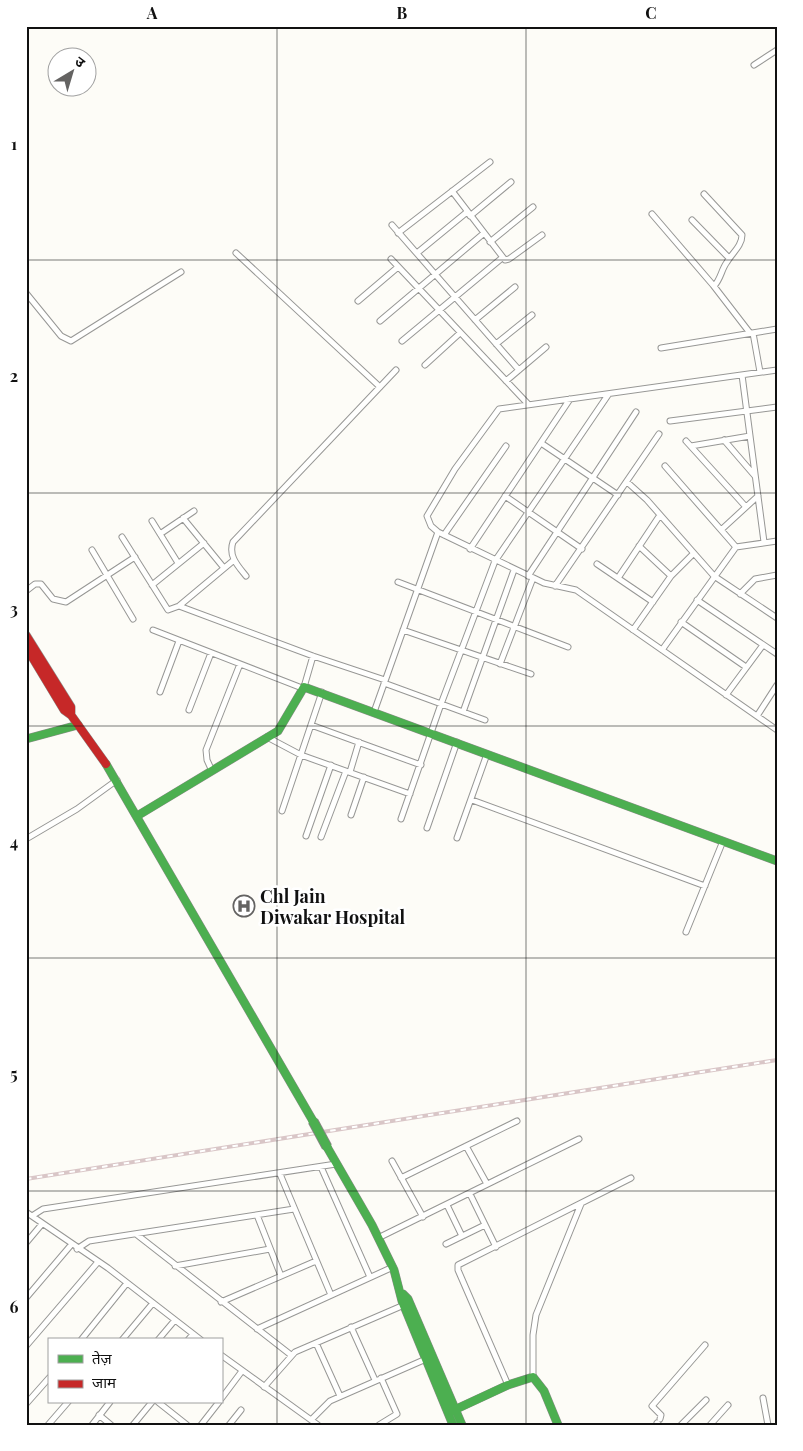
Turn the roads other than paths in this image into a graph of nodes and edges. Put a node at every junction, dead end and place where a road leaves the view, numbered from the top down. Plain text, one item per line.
1 (777, 50) edge
2 (754, 65) dead end
3 (490, 162) dead end
4 (511, 182) dead end
5 (452, 191) junction
6 (704, 194) dead end
7 (533, 207) dead end
8 (469, 214) junction
9 (652, 214) dead end
10 (692, 220) dead end
11 (392, 225) dead end
12 (398, 232) junction
13 (483, 234) junction
14 (542, 235) dead end
15 (490, 242) junction
16 (236, 253) dead end
17 (416, 254) junction
18 (502, 258) junction
19 (729, 258) junction
20 (391, 259) dead end
21 (398, 267) junction
22 (181, 272) dead end
23 (434, 274) junction
24 (714, 286) junction
25 (515, 287) dead end
26 (418, 288) junction
27 (26, 293) edge
28 (454, 297) junction
29 (358, 301) dead end
30 (439, 310) junction
31 (532, 315) dead end
32 (475, 320) junction
33 (380, 322) dead end
34 (777, 329) edge
35 (460, 333) junction
36 (751, 333) junction
37 (402, 342) dead end
38 (496, 344) junction
39 (546, 347) dead end
40 (661, 348) dead end
41 (425, 364) dead end
42 (396, 370) dead end
43 (519, 370) junction
44 (777, 370) edge
45 (760, 372) junction
46 (742, 375) junction
47 (506, 381) junction
48 (380, 387) junction
49 (608, 395) junction
50 (570, 399) junction
51 (528, 404) junction
52 (777, 406) edge
53 (636, 412) dead end
54 (747, 412) junction
55 (670, 421) dead end
56 (659, 434) dead end
57 (750, 436) junction
58 (686, 440) dead end
59 (724, 440) junction
60 (541, 443) junction
61 (506, 446) dead end
62 (692, 446) junction
63 (563, 459) junction
64 (665, 466) dead end
65 (756, 476) junction
66 (591, 478) junction
67 (627, 482) junction
68 (618, 495) junction
69 (505, 496) junction
70 (758, 496) junction
71 (746, 507) junction
72 (194, 511) dead end
73 (528, 511) junction
74 (660, 515) junction
75 (183, 518) junction
76 (152, 520) dead end
77 (721, 530) junction
78 (557, 531) junction
79 (160, 534) junction
80 (441, 534) junction
81 (122, 537) dead end
82 (777, 541) edge
83 (204, 542) junction
84 (764, 542) junction
85 (639, 546) junction
86 (736, 547) junction
87 (470, 549) junction
88 (582, 549) junction
89 (92, 550) dead end
90 (693, 554) junction
91 (135, 557) junction
92 (234, 560) junction
93 (495, 561) junction
94 (178, 563) junction
95 (597, 564) dead end
96 (224, 568) junction
97 (514, 570) junction
98 (777, 575) edge
99 (107, 576) junction
100 (246, 576) dead end
101 (671, 576) junction
102 (714, 576) junction
103 (531, 577) junction
104 (618, 578) junction
105 (398, 582) dead end
106 (152, 585) junction
107 (555, 586) junction
108 (418, 590) junction
109 (26, 591) edge
110 (740, 594) junction
111 (697, 600) junction
112 (653, 602) junction
113 (179, 606) junction
114 (475, 613) junction
115 (133, 618) dead end
116 (777, 618) edge
117 (495, 620) junction
118 (681, 622) junction
119 (514, 627) junction
120 (153, 630) dead end
121 (403, 630) junction
122 (633, 630) junction
123 (26, 635) edge
124 (179, 641) junction
125 (763, 645) junction
126 (26, 647) edge
127 (568, 647) dead end
128 (461, 650) junction
129 (662, 650) junction
130 (211, 653) junction
131 (777, 654) edge
132 (313, 656) junction
133 (482, 658) junction
134 (240, 664) junction
135 (500, 664) junction
136 (746, 667) junction
137 (531, 674) dead end
138 (384, 681) junction
139 (777, 686) edge
140 (303, 687) junction
141 (160, 692) dead end
142 (322, 692) junction
143 (726, 695) junction
144 (441, 704) junction
145 (189, 710) dead end
146 (374, 712) junction
147 (463, 712) junction
148 (72, 715) junction
149 (757, 716) junction
150 (485, 720) dead end
151 (78, 725) junction
152 (311, 725) junction
153 (777, 730) edge
154 (432, 734) junction
155 (267, 738) junction
156 (26, 739) edge
157 (359, 742) junction
158 (457, 742) junction
159 (487, 754) junction
160 (301, 755) junction
161 (421, 764) junction
162 (331, 765) junction
163 (212, 770) junction
164 (348, 771) junction
165 (364, 777) junction
166 (117, 780) junction
167 (410, 794) junction
168 (472, 800) junction
169 (282, 811) dead end
170 (351, 815) dead end
171 (137, 816) junction
172 (401, 819) dead end
173 (426, 828) dead end
174 (306, 836) dead end
175 (321, 837) dead end
176 (457, 838) dead end
177 (26, 839) edge
178 (723, 841) junction
179 (777, 860) edge
180 (705, 886) junction
181 (686, 932) dead end
182 (517, 1122) dead end
183 (579, 1139) dead end
184 (466, 1146) junction
185 (392, 1160) dead end
186 (336, 1164) junction
187 (321, 1167) junction
188 (280, 1174) junction
189 (401, 1178) junction
190 (631, 1178) dead end
191 (487, 1184) junction
192 (470, 1194) junction
193 (582, 1203) junction
194 (447, 1205) junction
195 (294, 1209) junction
196 (26, 1212) edge
197 (256, 1215) junction
198 (32, 1216) junction
199 (422, 1217) junction
200 (42, 1224) junction
201 (485, 1225) junction
202 (136, 1234) junction
203 (462, 1236) junction
204 (377, 1238) junction
205 (26, 1243) edge
206 (446, 1244) dead end
207 (72, 1245) junction
208 (496, 1247) junction
209 (78, 1249) junction
210 (270, 1250) junction
211 (316, 1261) junction
212 (98, 1262) junction
213 (175, 1266) junction
214 (393, 1267) junction
215 (281, 1276) junction
216 (370, 1278) junction
217 (127, 1283) junction
218 (403, 1294) junction
219 (331, 1295) junction
220 (26, 1298) edge
221 (222, 1302) junction
222 (154, 1303) junction
223 (404, 1305) junction
224 (176, 1320) junction
225 (351, 1327) junction
226 (257, 1329) junction
227 (193, 1334) junction
228 (83, 1338) edge
229 (124, 1338) edge
230 (160, 1338) edge
231 (190, 1338) edge
232 (198, 1338) edge
233 (316, 1343) junction
234 (705, 1344) dead end
235 (26, 1346) edge
236 (291, 1355) junction
237 (222, 1356) edge
238 (426, 1359) junction
239 (242, 1372) junction
240 (533, 1377) junction
241 (381, 1378) junction
242 (48, 1379) edge
243 (375, 1380) junction
244 (508, 1386) junction
245 (264, 1387) junction
246 (340, 1396) junction
247 (222, 1398) edge
248 (763, 1398) dead end
249 (706, 1400) dead end
250 (26, 1404) edge
251 (66, 1404) edge
252 (108, 1404) edge
253 (150, 1404) edge
254 (161, 1404) edge
255 (218, 1404) edge
256 (728, 1405) dead end
257 (241, 1410) dead end
258 (452, 1411) junction
259 (99, 1415) junction
260 (312, 1420) junction
261 (659, 1422) edge
262 (202, 1424) edge
263 (680, 1424) edge
264 (48, 1425) edge
265 (92, 1425) edge
266 (112, 1425) edge
267 (133, 1425) edge
268 (187, 1425) edge
269 (229, 1425) edge
270 (318, 1425) edge
271 (379, 1425) edge
272 (453, 1425) edge
273 (462, 1425) edge
274 (558, 1425) edge
275 (710, 1425) edge
276 (768, 1425) edge

1 - 2 street
3 - 5 street
4 - 8 street
5 - 8 street
5 - 12 street
6 - 19 street
7 - 15 street
8 - 13 street
8 - 17 street
9 - 24 street
10 - 19 street
11 - 12 street
12 - 17 street
13 - 15 street
13 - 23 street
14 - 18 street
15 - 18 street
16 - 48 street
17 - 23 street
18 - 28 street
19 - 24 street
20 - 21 street
21 - 26 street
21 - 29 street
22 - 27 street
23 - 26 street
23 - 28 street
24 - 36 street
25 - 32 street
26 - 30 street
26 - 33 street
28 - 30 street
28 - 32 street
30 - 35 street
30 - 37 street
31 - 38 street
32 - 38 street
34 - 36 street
35 - 41 street
35 - 47 street
36 - 40 street
36 - 45 street
38 - 43 street
39 - 43 street
42 - 48 street
43 - 47 street
44 - 45 street
45 - 46 street
46 - 49 street
46 - 54 street
47 - 51 street
48 - 92 street
49 - 50 street
49 - 63 street
50 - 51 street
50 - 60 street
51 - 80 street
52 - 54 street
53 - 66 street
54 - 55 street
54 - 57 street
56 - 67 street
57 - 59 street
57 - 65 street
58 - 62 street
59 - 62 street
59 - 65 street
60 - 63 street
60 - 69 street
61 - 80 street
62 - 71 street
63 - 66 street
63 - 73 street
64 - 77 street
65 - 70 street
66 - 68 street
66 - 78 street
67 - 68 street
67 - 74 street
68 - 88 street
69 - 73 street
69 - 87 street
70 - 71 street
70 - 84 street
71 - 77 street
72 - 75 street
73 - 78 street
73 - 93 street
74 - 85 street
74 - 90 street
75 - 79 street
75 - 83 street
76 - 79 street
77 - 86 street
78 - 88 street
78 - 103 street
79 - 94 street
80 - 87 street
80 - 108 street
81 - 91 street
82 - 84 street
83 - 94 street
83 - 96 street
84 - 86 street
85 - 101 street
85 - 104 street
86 - 102 street
87 - 93 street
88 - 107 street
89 - 99 street
90 - 101 street
90 - 102 street
91 - 99 street
91 - 106 street
92 - 96 street
92 - 100 street
93 - 97 street
93 - 114 street
94 - 106 street
95 - 104 street
96 - 113 street
97 - 103 street
97 - 117 street
98 - 110 street
99 - 109 street
99 - 115 street
101 - 112 street
102 - 110 street
102 - 111 street
103 - 107 street
103 - 119 street
104 - 112 street
105 - 108 street
106 - 113 street
107 - 122 street
108 - 114 street
108 - 121 street
110 - 116 street
111 - 118 street
111 - 125 street
112 - 122 street
113 - 132 street
114 - 117 street
114 - 128 street
117 - 119 street
117 - 133 street
118 - 129 street
118 - 136 street
119 - 127 street
119 - 135 street
120 - 124 street
121 - 128 street
121 - 138 street
122 - 129 street
123 - 148 main road
124 - 130 street
124 - 141 street
125 - 131 street
125 - 136 street
126 - 148 main road
128 - 133 street
128 - 144 street
129 - 143 street
130 - 134 street
130 - 145 street
132 - 138 street
132 - 140 street
133 - 135 street
133 - 147 street
134 - 140 street
134 - 163 street
135 - 137 street
136 - 143 street
138 - 144 street
138 - 146 street
139 - 149 street
140 - 142 main road
140 - 155 main road
142 - 146 main road
142 - 152 street
143 - 149 street
144 - 147 street
144 - 154 street
146 - 154 main road
147 - 150 street
148 - 151 main road
149 - 153 street
151 - 156 main road
151 - 166 main road
152 - 157 street
152 - 160 street
154 - 158 main road
154 - 161 street
155 - 160 street
155 - 163 main road
157 - 161 street
157 - 164 street
158 - 159 main road
158 - 173 street
159 - 168 street
159 - 178 main road
160 - 162 street
160 - 169 street
161 - 167 street
162 - 164 street
162 - 174 street
163 - 171 main road
164 - 165 street
164 - 175 street
165 - 167 street
165 - 170 street
166 - 171 main road
166 - 177 street
167 - 172 street
168 - 176 street
168 - 180 street
171 - 186 main road, bridge
178 - 179 main road
178 - 180 street
180 - 181 street
182 - 184 street
183 - 191 street
184 - 189 street
184 - 191 street
185 - 189 street
186 - 187 street
186 - 204 main road
187 - 188 street
187 - 216 street
188 - 195 street
188 - 198 street
189 - 199 street
190 - 193 street
191 - 192 street
192 - 194 street
192 - 201 street
193 - 208 street
193 - 240 street
194 - 199 street
194 - 203 street
195 - 197 street
195 - 211 street
196 - 198 street
197 - 202 street
197 - 210 street
198 - 200 street
199 - 204 street
200 - 205 street
200 - 207 street
201 - 203 street
201 - 208 street
202 - 209 street
202 - 213 street
203 - 206 street
204 - 214 main road
207 - 209 street
207 - 220 street
208 - 244 street
209 - 212 street
210 - 213 street
210 - 215 street
211 - 215 street
211 - 219 street
212 - 217 street
212 - 235 street
213 - 221 street
214 - 216 street
214 - 218 main road
215 - 221 street
216 - 219 street
217 - 222 street
217 - 228 street
218 - 223 main road
218 - 258 main road
219 - 226 street
221 - 226 street
222 - 224 street
222 - 229 street
223 - 225 street
223 - 238 main road
224 - 227 street
224 - 230 street
225 - 233 street
225 - 243 street
226 - 236 street
227 - 231 street
227 - 232 street
233 - 236 street
233 - 246 street
234 - 261 street
236 - 245 street
237 - 239 street
238 - 241 street
238 - 258 main road
239 - 245 street
239 - 247 street
240 - 244 main road
240 - 274 main road
241 - 243 street
241 - 271 street
242 - 250 street
243 - 246 street
244 - 258 main road
245 - 260 street
246 - 260 street
248 - 276 street
249 - 263 street
251 - 264 street
252 - 259 street
253 - 267 street
254 - 268 street
255 - 262 street
256 - 275 street
257 - 269 street
258 - 272 main road
258 - 273 main road
259 - 265 street
259 - 266 street
260 - 270 street

